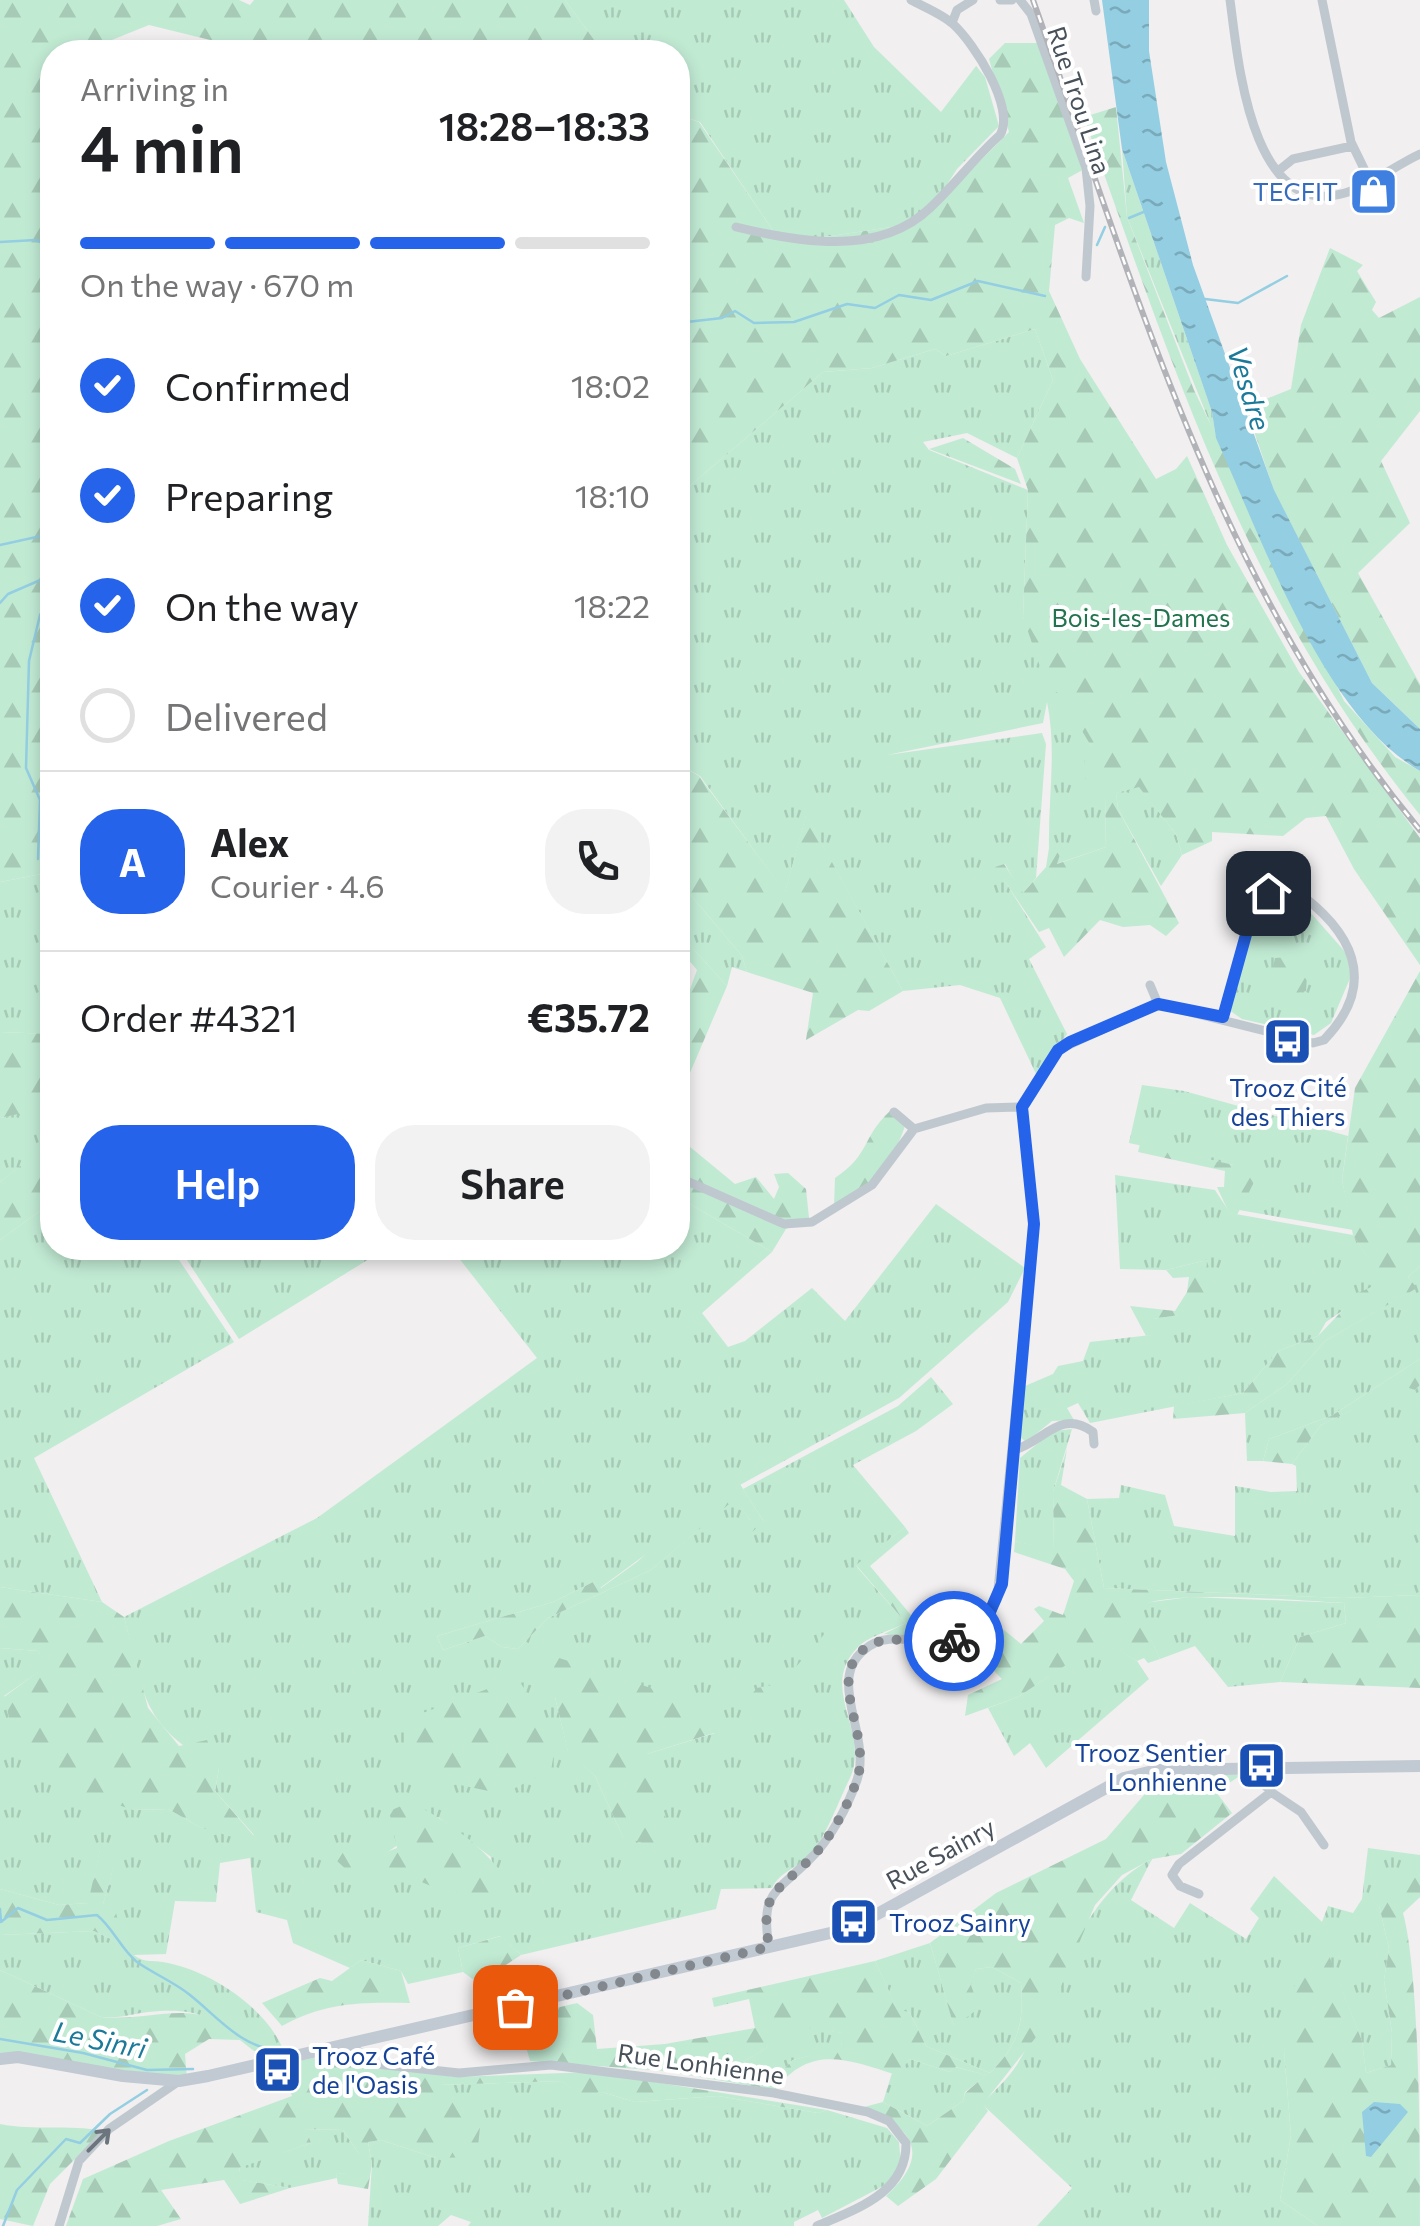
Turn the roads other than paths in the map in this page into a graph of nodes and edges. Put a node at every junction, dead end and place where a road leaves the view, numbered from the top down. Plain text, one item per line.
1 (911, 0) edge
2 (973, 0) edge
3 (1000, 0) edge
4 (1012, 0) edge
5 (1020, 0) edge
6 (1230, 0) edge
7 (1322, 0) edge
8 (952, 22) junction
9 (1352, 146) junction
10 (1420, 154) edge
11 (1278, 171) junction
12 (1370, 179) junction
13 (736, 227) dead end
14 (1086, 277) dead end
15 (1150, 985) dead end
16 (1158, 1004) junction
17 (1223, 1017) junction
18 (1022, 1107) junction
19 (894, 1112) dead end
20 (914, 1129) junction
21 (690, 1181) edge
22 (1094, 1444) dead end
23 (1014, 1450) junction
24 (1420, 1766) edge
25 (1250, 1769) junction
26 (1271, 1792) junction
27 (1324, 1846) dead end
28 (1198, 1894) dead end
29 (769, 1947) junction
30 (351, 2046) junction
31 (0, 2059) edge
32 (179, 2081) junction
33 (59, 2226) edge
34 (817, 2226) edge

1 - 8 street
2 - 8 street
3 - 4 street
5 - 14 street, Rue Trou Lina
6 - 11 street
7 - 9 street
8 - 13 street
9 - 11 street
9 - 12 street
10 - 12 street
11 - 12 street
15 - 16 street
16 - 17 street
16 - 18 street
17 - 17 street
18 - 20 street
18 - 23 street
19 - 20 street
20 - 21 street
22 - 23 street
23 - 29 street
24 - 25 street, Rue Sainry
25 - 26 street
25 - 29 street, Rue Sainry
26 - 27 street
26 - 28 street
29 - 30 street, Rue Sainry
30 - 32 street, Rue Sainry
30 - 34 street, Rue Lonhienne
31 - 32 street, Rue Sainry
33 -> 32 street

